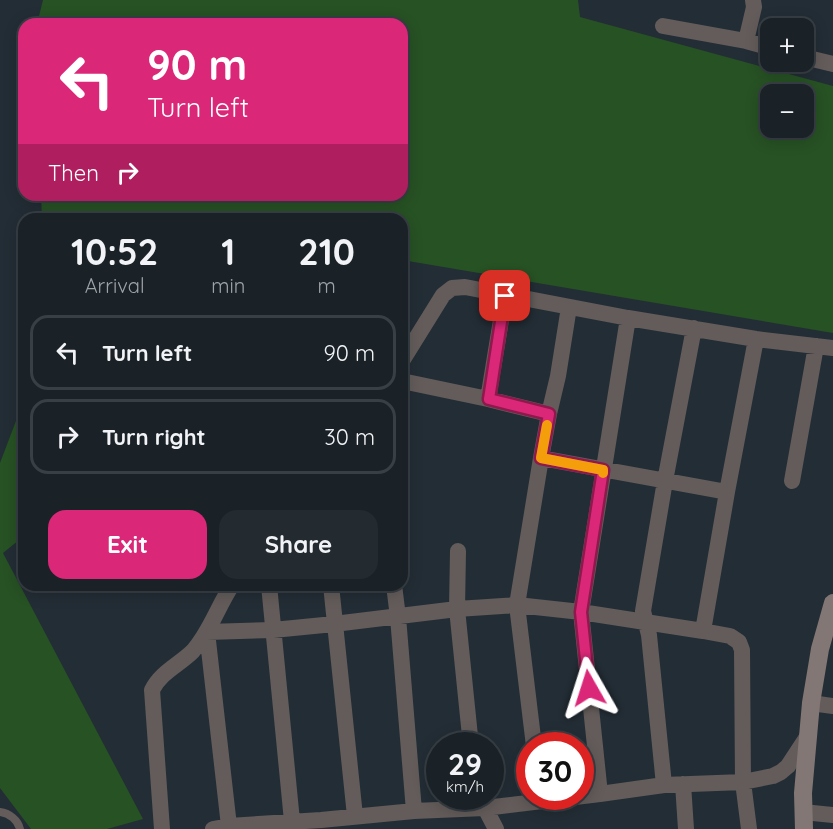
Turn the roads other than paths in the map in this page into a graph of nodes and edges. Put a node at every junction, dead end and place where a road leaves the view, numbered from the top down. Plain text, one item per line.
1 (753, 0) edge
2 (663, 26) dead end
3 (746, 41) junction
4 (760, 45) edge
5 (814, 59) edge
6 (833, 64) edge
7 (505, 296) junction
8 (568, 307) junction
9 (628, 318) junction
10 (694, 328) junction
11 (756, 339) junction
12 (825, 347) edge
13 (408, 351) edge
14 (408, 382) edge
15 (489, 399) junction
16 (549, 414) junction
17 (541, 458) junction
18 (603, 470) junction
19 (665, 481) junction
20 (792, 481) dead end
21 (727, 492) junction
22 (458, 551) dead end
23 (228, 591) edge
24 (270, 591) edge
25 (331, 591) edge
26 (395, 591) edge
27 (833, 603) edge
28 (517, 605) junction
29 (457, 609) junction
30 (581, 612) junction
31 (398, 617) junction
32 (646, 623) junction
33 (334, 624) junction
34 (273, 630) junction
35 (703, 631) junction
36 (207, 632) junction
37 (811, 703) junction
38 (833, 706) edge
39 (470, 732) edge
40 (532, 732) edge
41 (807, 736) junction
42 (743, 782) junction
43 (684, 784) junction
44 (664, 785) junction
45 (594, 794) edge
46 (600, 794) junction
47 (426, 809) edge
48 (485, 810) edge
49 (414, 811) junction
50 (0, 812) edge
51 (833, 815) edge
52 (355, 816) junction
53 (803, 820) edge
54 (292, 821) junction
55 (322, 824) edge
56 (221, 828) edge
57 (20, 829) edge
58 (162, 829) edge
59 (496, 829) edge
60 (686, 829) edge
61 (749, 829) edge

1 - 3 street
2 - 3 street
3 - 4 street
5 - 6 street
7 - 8 street
7 - 13 street
7 - 15 street
8 - 9 street
8 - 16 street
9 - 10 street
9 - 18 street
10 - 11 street
10 - 19 street
11 - 12 street
11 - 21 street
12 - 20 street
14 - 15 street
15 - 16 street
16 - 17 street
17 - 18 street
17 - 28 street
18 - 19 street
18 - 30 street
19 - 21 street
19 - 32 street
21 - 35 street
22 - 29 street
23 - 36 street
24 - 34 street
25 - 33 street
26 - 31 street
27 - 37 street
28 - 29 street
28 - 30 street
28 - 40 street
29 - 31 street
29 - 39 street
30 - 32 street
30 - 46 street
31 - 33 street
31 - 49 street
32 - 35 street
32 - 44 street
33 - 34 street
33 - 52 street
34 - 36 street
34 - 54 street
35 - 42 street
36 - 56 street
36 - 58 street
37 - 38 street
37 - 41 street
41 - 42 street
41 - 53 street
42 - 43 street
42 - 61 street
43 - 44 street
43 - 60 street
44 - 46 street
45 - 46 street
47 - 49 street
48 - 59 street
49 - 52 street
50 - 57 lane
51 - 53 street
52 - 55 street
54 - 55 street
54 - 56 street

